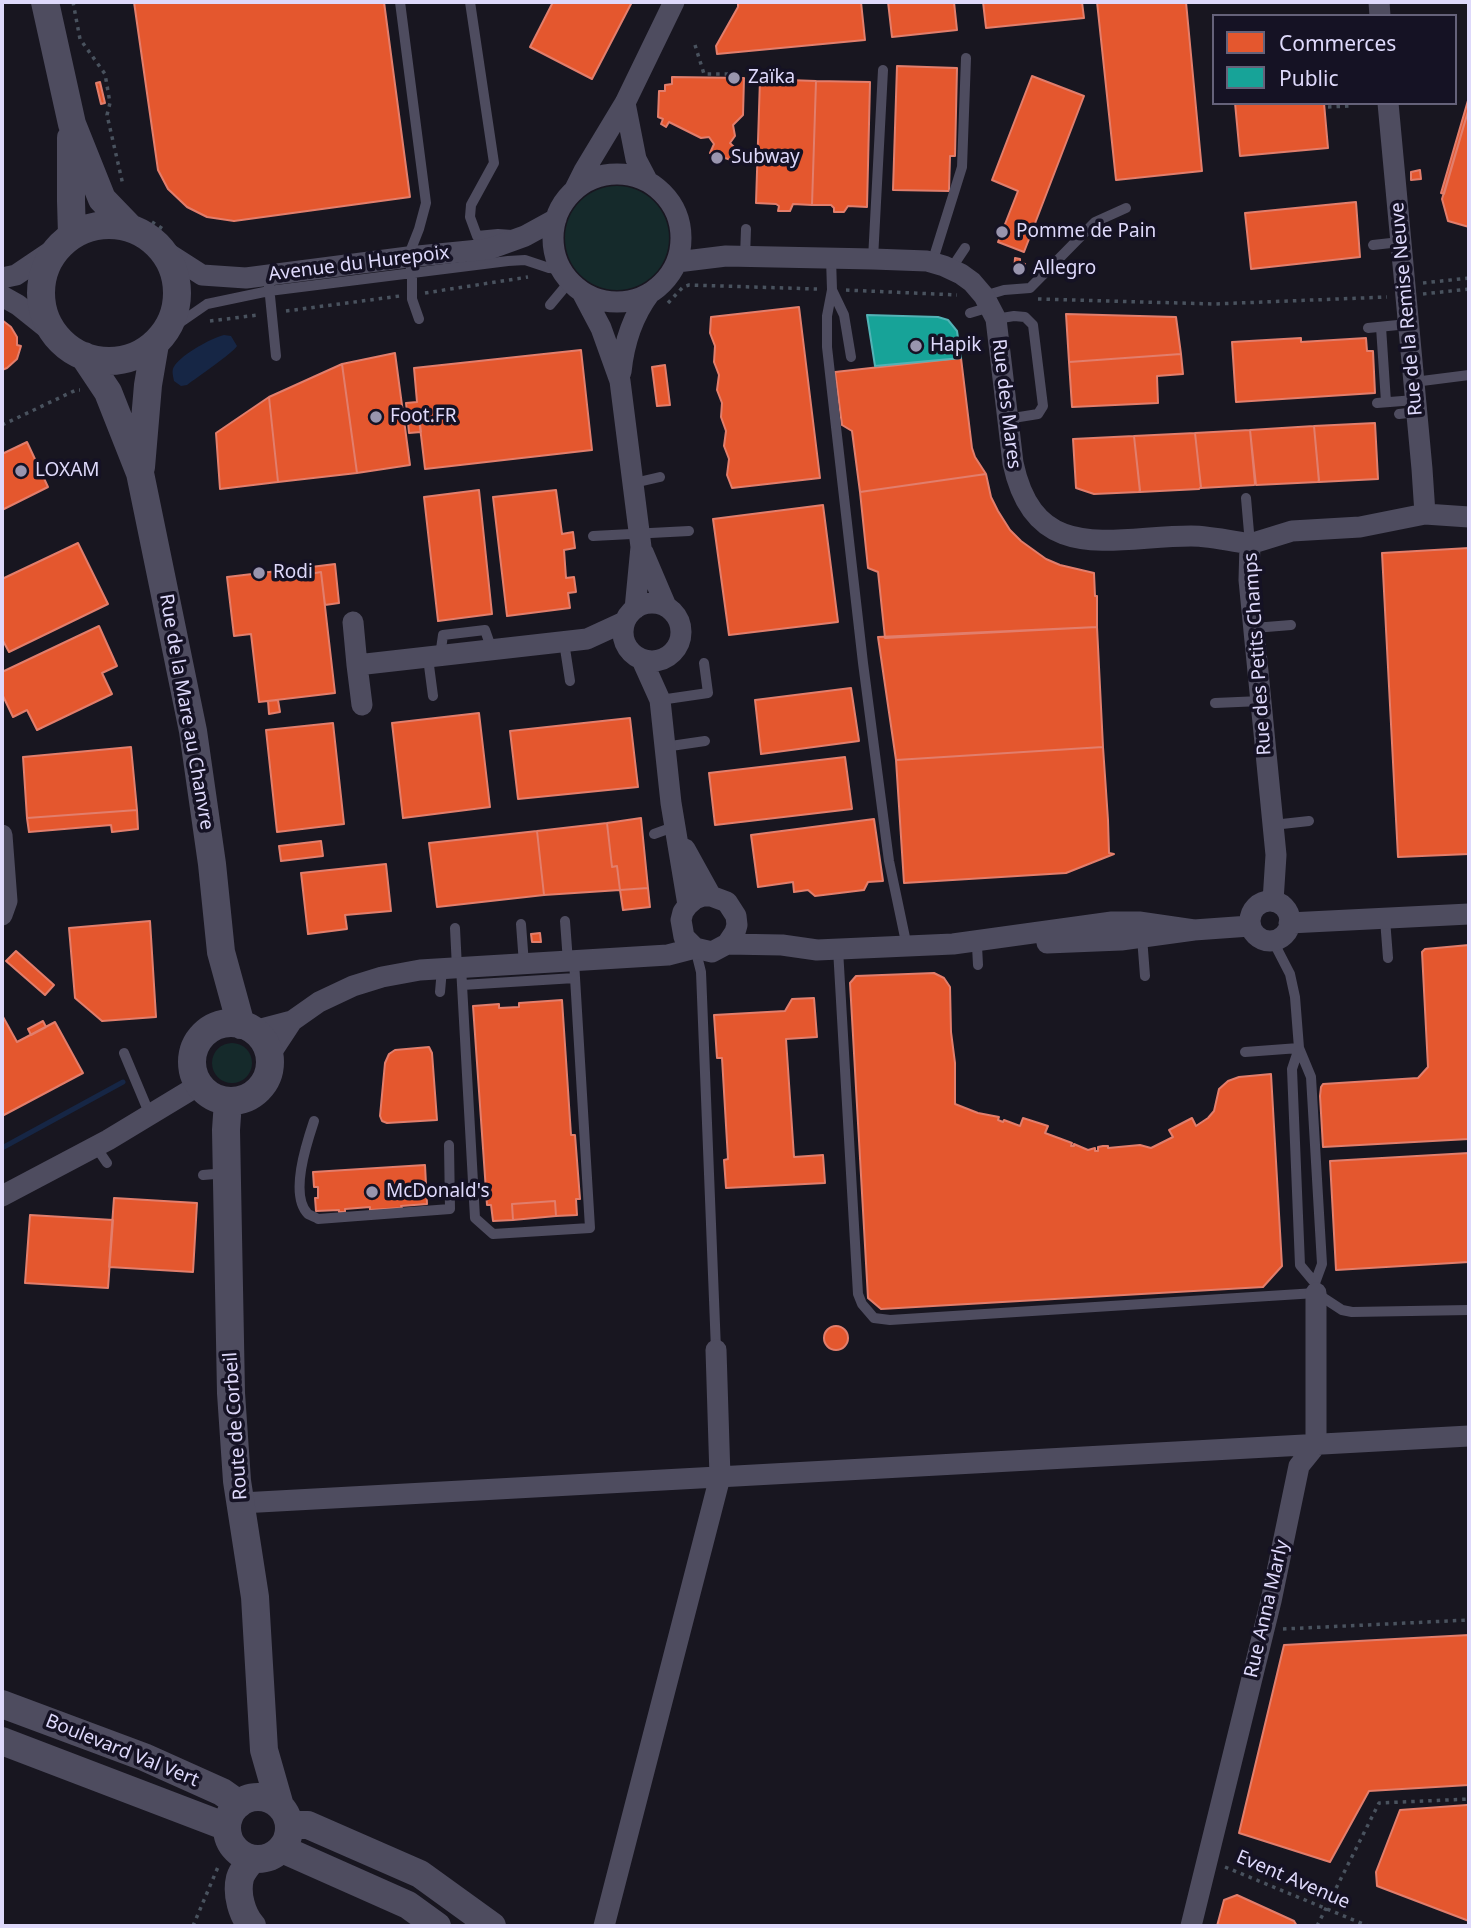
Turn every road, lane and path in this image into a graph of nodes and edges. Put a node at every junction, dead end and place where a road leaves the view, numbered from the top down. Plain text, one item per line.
1 (46, 2) edge
2 (73, 2) edge
3 (400, 2) edge
4 (470, 2) edge
5 (674, 2) edge
6 (695, 45) dead end
7 (966, 58) dead end
8 (883, 70) dead end
9 (734, 78) dead end
10 (625, 103) junction
11 (1388, 105) edge
12 (1350, 106) dead end
13 (1328, 107) dead end
14 (72, 124) junction
15 (647, 180) junction
16 (123, 186) dead end
17 (575, 189) junction
18 (1126, 208) dead end
19 (556, 219) junction
20 (138, 223) junction
21 (746, 229) dead end
22 (525, 236) junction
23 (682, 236) junction
24 (66, 240) junction
25 (165, 241) junction
26 (1400, 242) junction
27 (1373, 245) dead end
28 (965, 248) dead end
29 (735, 256) junction
30 (831, 258) junction
31 (873, 259) junction
32 (677, 262) junction
33 (410, 265) junction
34 (941, 266) junction
35 (2, 278) edge
36 (1469, 278) edge
37 (269, 284) junction
38 (564, 288) junction
39 (1469, 289) edge
40 (832, 290) junction
41 (1405, 293) junction
42 (2, 296) edge
43 (412, 297) junction
44 (658, 299) junction
45 (1034, 299) dead end
46 (985, 309) junction
47 (272, 313) junction
48 (419, 319) dead end
49 (202, 324) dead end
50 (1408, 324) junction
51 (1381, 327) junction
52 (1368, 328) dead end
53 (53, 332) junction
54 (160, 338) junction
55 (84, 356) junction
56 (276, 356) dead end
57 (851, 357) dead end
58 (1469, 375) edge
59 (620, 381) junction
60 (108, 393) junction
61 (1411, 402) junction
62 (2, 425) edge
63 (1013, 429) junction
64 (140, 473) junction
65 (660, 477) dead end
66 (634, 483) junction
67 (1246, 498) dead end
68 (1425, 514) junction
69 (1469, 517) edge
70 (689, 531) dead end
71 (593, 536) dead end
72 (640, 540) junction
73 (1250, 544) junction
74 (666, 606) junction
75 (630, 615) junction
76 (352, 622) dead end
77 (1291, 625) dead end
78 (1254, 628) junction
79 (587, 639) junction
80 (565, 642) junction
81 (634, 654) junction
82 (670, 656) junction
83 (434, 657) junction
84 (704, 663) dead end
85 (357, 665) junction
86 (570, 681) dead end
87 (433, 696) dead end
88 (660, 700) junction
89 (1261, 701) junction
90 (1215, 703) dead end
91 (362, 705) dead end
92 (705, 741) dead end
93 (664, 747) junction
94 (1309, 821) dead end
95 (1273, 825) junction
96 (677, 832) junction
97 (654, 834) dead end
98 (2, 835) edge
99 (711, 896) junction
100 (1273, 901) junction
101 (688, 905) junction
102 (1469, 914) edge
103 (2, 915) edge
104 (1385, 919) junction
105 (565, 921) dead end
106 (1140, 922) junction
107 (1289, 923) junction
108 (521, 924) dead end
109 (737, 925) junction
110 (1250, 926) junction
111 (455, 928) dead end
112 (681, 929) junction
113 (1273, 941) junction
114 (727, 944) junction
115 (953, 944) junction
116 (782, 945) junction
117 (907, 947) junction
118 (695, 948) junction
119 (838, 949) junction
120 (221, 952) junction
121 (611, 958) junction
122 (1388, 958) dead end
123 (524, 964) junction
124 (572, 967) junction
125 (455, 972) junction
126 (1145, 976) dead end
127 (440, 992) dead end
128 (292, 1021) junction
129 (212, 1028) junction
130 (247, 1028) junction
131 (1300, 1048) junction
132 (1245, 1052) dead end
133 (124, 1053) dead end
134 (269, 1056) junction
135 (199, 1085) junction
136 (228, 1101) junction
137 (147, 1109) junction
138 (314, 1121) dead end
139 (449, 1145) dead end
140 (2, 1196) edge
141 (1315, 1288) junction
142 (1469, 1310) edge
143 (716, 1350) joint
144 (1469, 1436) edge
145 (1316, 1445) junction
146 (720, 1477) junction
147 (241, 1503) junction
148 (1469, 1620) edge
149 (1263, 1630) junction
150 (2, 1703) edge
151 (2, 1741) edge
152 (264, 1750) junction
153 (1469, 1799) edge
154 (283, 1827) junction
155 (240, 1828) junction
156 (1207, 1859) junction
157 (1325, 1909) junction
158 (193, 1926) edge
159 (252, 1926) edge
160 (438, 1926) edge
161 (492, 1926) edge
162 (604, 1926) edge
163 (1191, 1926) edge
164 (1317, 1926) edge
165 (1368, 1926) edge

1 - 14 street
2 - 16 path
3 - 33 lane
4 - 22 lane
5 - 10 street
6 - 9 path
7 - 34 lane
8 - 31 lane
10 - 15 street
10 - 17 street
11 - 26 street, Rue de la Remise Neuve
12 - 13 path
14 - 20 street
14 - 24 street
15 - 17 street
15 - 23 street
17 - 19 street
18 - 46 lane
19 - 22 street, Avenue du Hurepoix
19 - 38 street
20 - 24 street
20 - 25 path
20 - 25 street
21 - 29 lane
22 - 33 street, Avenue du Hurepoix
23 - 29 street
23 - 32 street
24 - 35 street
24 - 53 street
25 - 37 street, Avenue du Hurepoix
25 - 54 street
26 - 27 lane
26 - 41 street, Rue de la Remise Neuve
28 - 34 lane
29 - 30 street
29 - 32 street
30 - 31 street
30 - 40 lane
31 - 34 street
32 - 44 street
33 - 37 street, Avenue du Hurepoix
33 - 38 lane, Avenue du Hurepoix
33 - 43 lane
34 - 46 street
36 - 41 path
37 - 47 lane
37 - 54 lane, Avenue du Hurepoix
38 - 43 path
38 - 44 street
38 - 59 street
39 - 41 path
40 - 44 path
40 - 46 path
40 - 57 lane
40 - 117 lane
41 - 45 path
41 - 50 street, Rue de la Remise Neuve
42 - 53 street
43 - 47 path
43 - 48 lane
44 - 59 street
46 - 63 street, Rue des Mares
46 - 63 lane
47 - 49 path
47 - 56 lane
50 - 51 lane
50 - 61 street, Rue de la Remise Neuve
51 - 52 lane
51 - 61 lane
53 - 55 street
54 - 55 street
54 - 64 street, Rue de la Mare au Chanvre
55 - 60 street, Rue de la Mare au Chanvre
58 - 61 lane
59 - 66 street
60 - 62 path
60 - 64 street, Rue de la Mare au Chanvre
61 - 68 street, Rue de la Remise Neuve
63 - 73 street, Rue des Mares
64 - 120 street, Rue de la Mare au Chanvre
65 - 66 lane
66 - 72 street
67 - 73 lane
68 - 69 street, Rue des Petits Champs
68 - 73 street, Rue des Petits Champs
70 - 72 lane
71 - 72 lane
72 - 74 street
72 - 75 street
73 - 78 street, Rue des Petits Champs
74 - 75 street
74 - 82 street
75 - 79 street
75 - 81 street
76 - 85 street
77 - 78 lane
78 - 89 street, Rue des Petits Champs
79 - 80 street
79 - 81 street
80 - 83 street
80 - 86 lane
81 - 82 street
81 - 88 street
82 - 88 street
83 - 85 street
83 - 87 lane
84 - 88 lane
85 - 91 street
88 - 93 street
89 - 90 lane
89 - 95 street, Rue des Petits Champs
92 - 93 lane
93 - 96 street
94 - 95 lane
95 - 100 street, Rue des Petits Champs
96 - 97 lane
96 - 99 street
96 - 101 street
98 - 103 street
99 - 101 street
99 - 109 street
100 - 107 street
100 - 110 street
101 - 112 street
102 - 104 street
104 - 107 street
104 - 122 lane
105 - 124 lane
106 - 110 street
106 - 115 street
106 - 115 street
106 - 126 lane
107 - 113 street
108 - 123 lane
109 - 114 street
109 - 116 street
110 - 113 street
111 - 125 lane
112 - 118 street
112 - 121 street
113 - 131 lane
114 - 116 street
114 - 118 street
115 - 117 street
116 - 119 street
117 - 119 street
118 - 121 street
118 - 143 lane
119 - 141 lane
120 - 129 street, Rue de la Mare au Chanvre
120 - 130 street, Rue de la Mare au Chanvre
121 - 124 street
123 - 124 street
123 - 125 street
124 - 125 lane
124 - 125 lane
125 - 127 lane
125 - 128 street
128 - 130 street
128 - 134 street
129 - 130 street
129 - 135 street
130 - 134 street
131 - 132 lane
131 - 141 lane
131 - 141 lane
133 - 137 lane
134 - 136 street
135 - 136 street
135 - 137 street
136 - 147 street, Route de Corbeil
137 - 140 street
138 - 139 lane
141 - 142 lane
141 - 145 street
143 - 146 street
144 - 145 street
145 - 146 street
145 - 149 street, Rue Anna Marly
146 - 147 street
146 - 162 street
147 - 152 street, Route de Corbeil
148 - 149 path
149 - 156 street, Rue Anna Marly
150 - 155 street, Boulevard Val Vert
151 - 155 street, Boulevard Val Vert
152 - 154 street, Route de Corbeil
152 - 155 street, Route de Corbeil
153 - 157 path
154 - 155 street
154 - 155 street
154 - 160 street
154 - 161 street
155 - 158 path
155 - 159 street, Route de Corbeil
156 - 157 path, Event Avenue
156 - 163 street, Rue Anna Marly
157 - 164 path
157 - 165 path, Event Avenue

